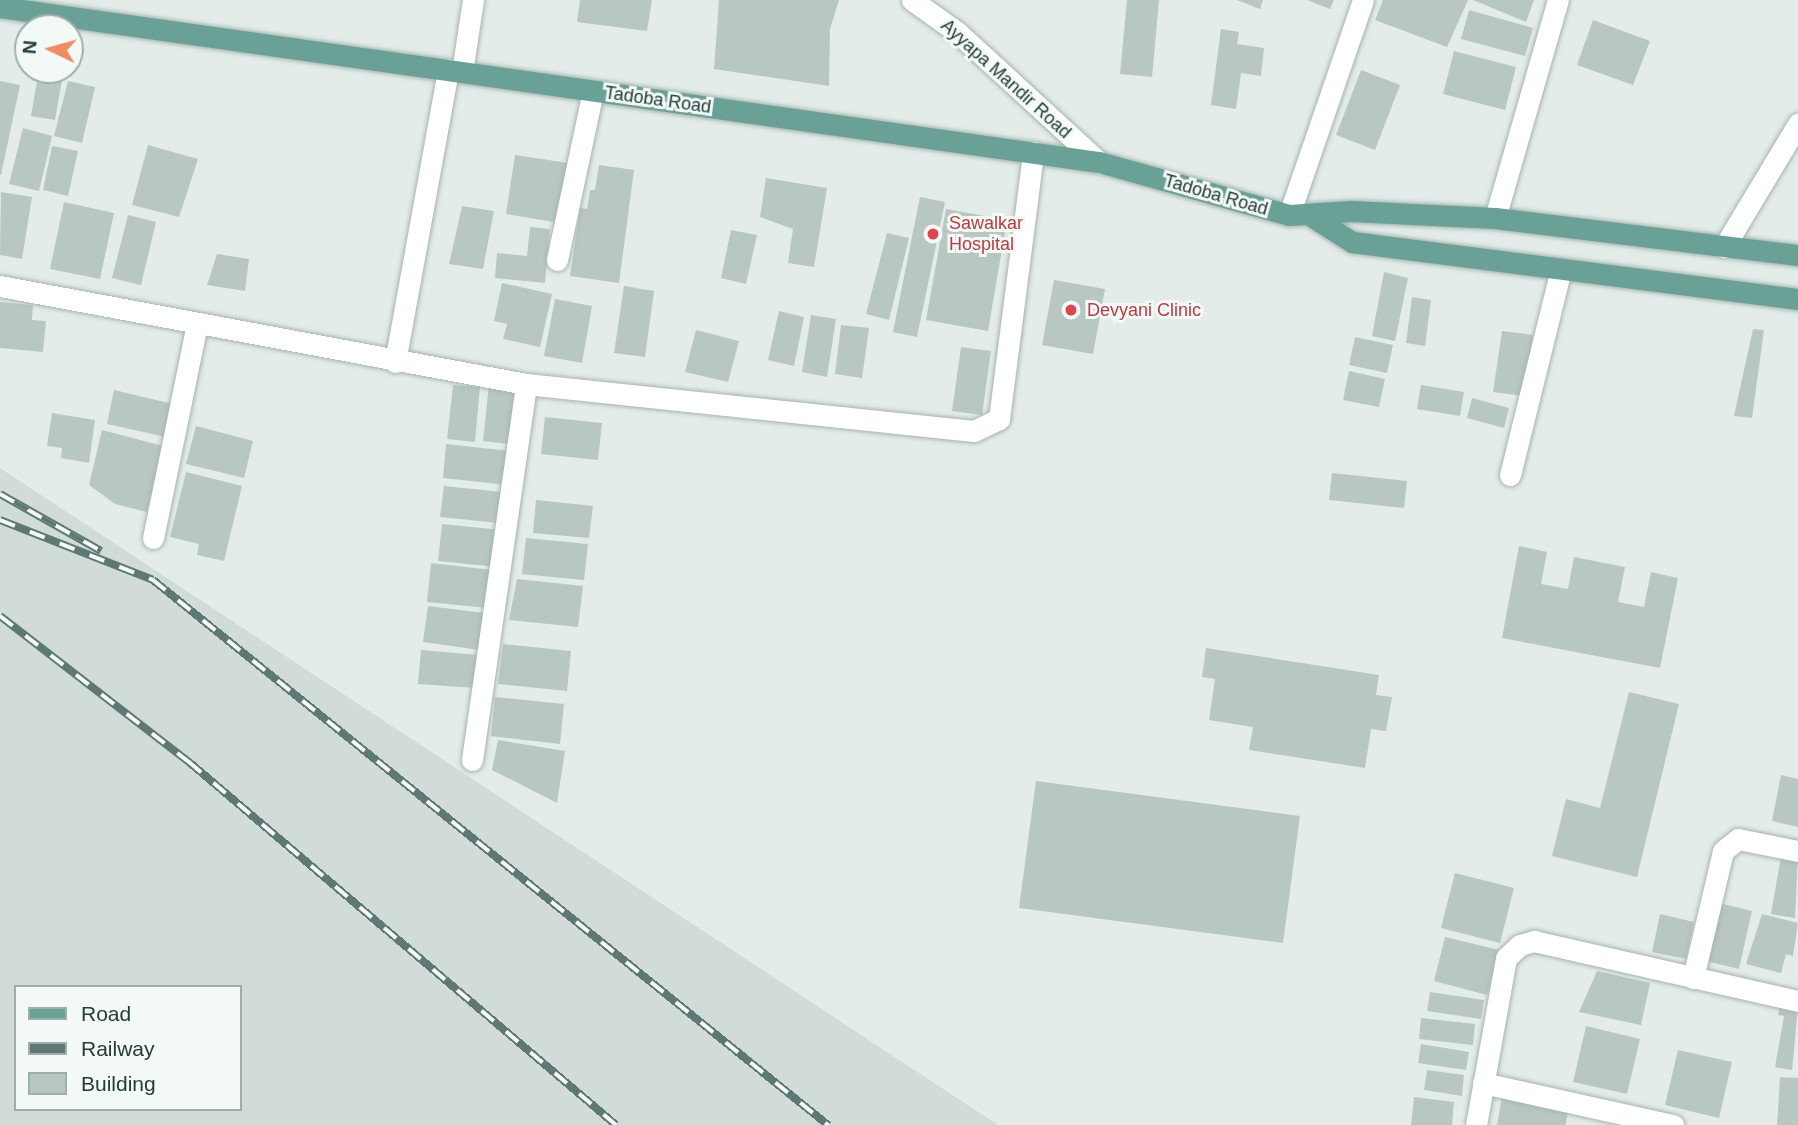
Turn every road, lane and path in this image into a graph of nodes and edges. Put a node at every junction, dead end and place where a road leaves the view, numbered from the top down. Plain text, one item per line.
1 (473, 0) edge
2 (1363, 0) edge
3 (1558, 0) edge
4 (917, 2) edge
5 (0, 7) edge
6 (455, 71) junction
7 (593, 91) junction
8 (1798, 124) edge
9 (1033, 152) junction
10 (1098, 162) junction
11 (1289, 215) junction
12 (1311, 216) junction
13 (1495, 218) junction
14 (1724, 247) junction
15 (1798, 255) edge
16 (557, 260) dead end
17 (1561, 269) junction
18 (0, 286) edge
19 (1798, 299) edge
20 (197, 323) junction
21 (395, 362) junction
22 (526, 384) junction
23 (1510, 475) dead end
24 (153, 538) dead end
25 (472, 760) dead end
26 (1798, 851) edge
27 (1693, 978) junction
28 (1798, 1000) edge
29 (1483, 1083) junction
30 (1632, 1120) edge
31 (1476, 1125) edge
32 (1673, 1125) edge

1 - 6 street
2 - 11 street
3 - 13 street
4 - 10 street, Ayyapa Mandir Road
5 - 6 main road, Tadoba Road
6 - 7 main road, Tadoba Road
6 - 21 street
7 - 9 main road, Tadoba Road
7 - 16 street
8 - 14 street
9 - 10 main road, Tadoba Road
9 - 22 street
10 - 11 main road, Tadoba Road
11 - 12 main road, Tadoba Road
12 - 13 main road, Tadoba Road
12 - 17 main road, Tadoba Road
13 - 14 main road, Tadoba Road
14 - 15 main road, Tadoba Road
17 - 19 main road, Tadoba Road
17 - 23 street
18 - 20 street
20 - 21 street
20 - 24 street
21 - 22 street
22 - 25 street
26 - 27 street
27 - 28 street
27 - 29 street
29 - 30 street
29 - 31 street
30 - 32 street

